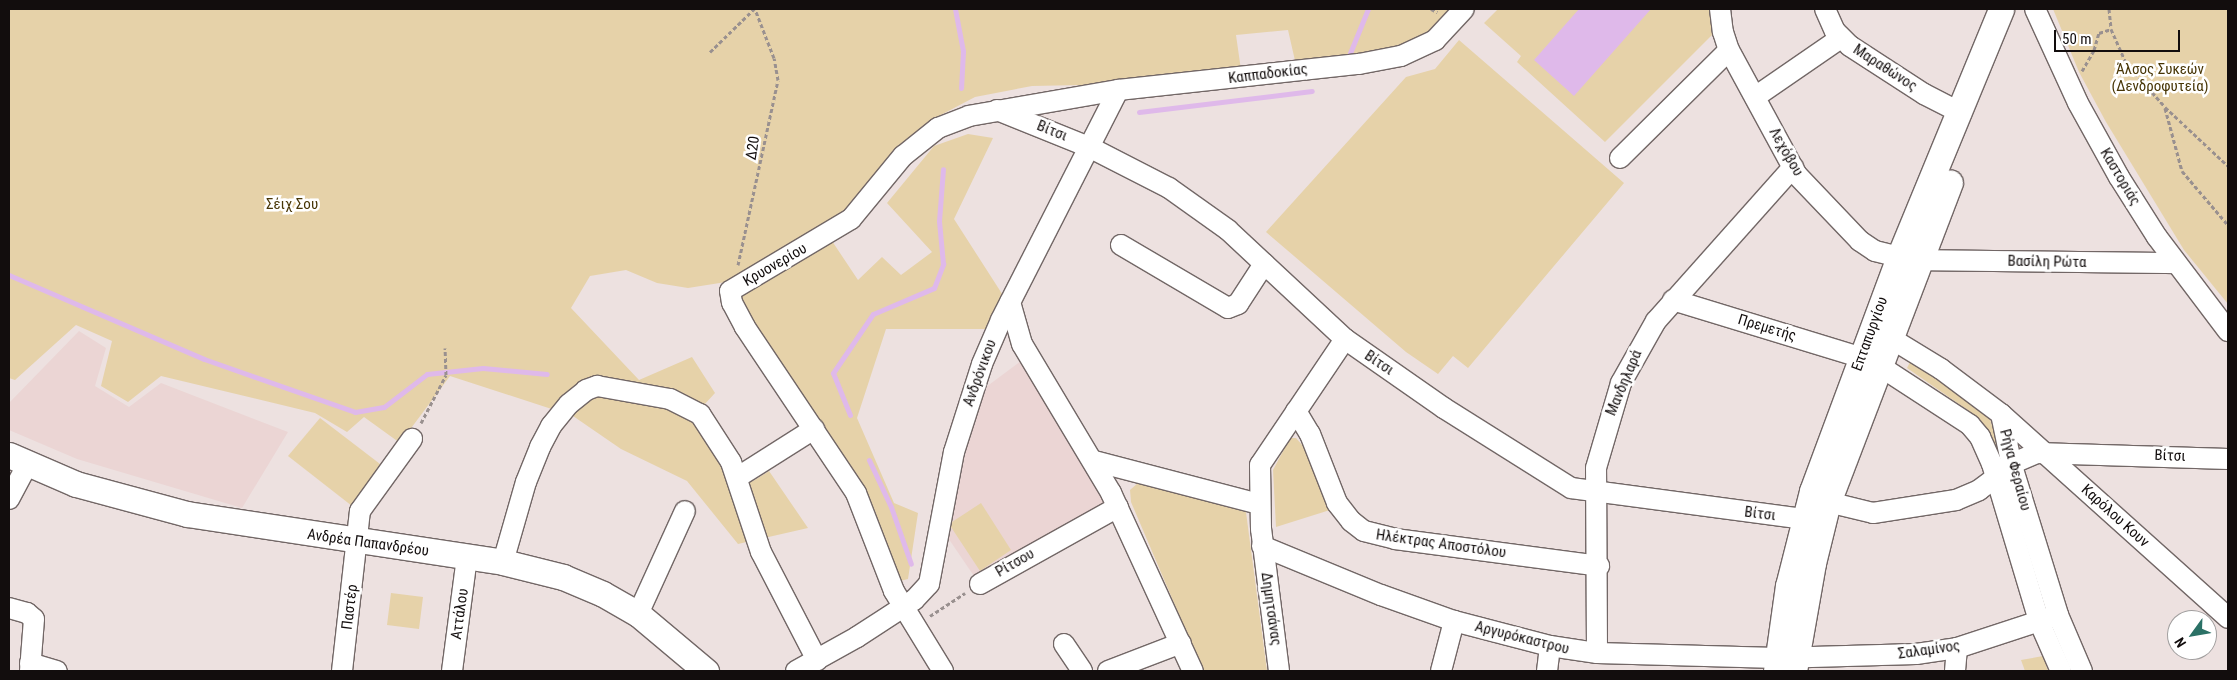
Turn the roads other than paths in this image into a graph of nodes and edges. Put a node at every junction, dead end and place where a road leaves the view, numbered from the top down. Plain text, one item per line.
1 (1464, 9) edge
2 (1720, 9) edge
3 (1825, 9) edge
4 (2002, 9) edge
5 (2020, 9) edge
6 (2035, 9) edge
7 (1841, 38) junction
8 (1729, 50) junction
9 (1118, 90) junction
10 (1755, 97) junction
11 (997, 110) junction
12 (1961, 113) junction
13 (1091, 148) junction
14 (1620, 158) dead end
15 (1793, 167) junction
16 (1121, 245) dead end
17 (1909, 259) junction
18 (2176, 263) junction
19 (1264, 264) junction
20 (1674, 300) junction
21 (1010, 302) junction
22 (2228, 331) edge
23 (1881, 332) junction
24 (1344, 339) junction
25 (1870, 361) junction
26 (1296, 411) junction
27 (2001, 414) junction
28 (814, 429) junction
29 (412, 439) road end
30 (2045, 452) junction
31 (2228, 459) edge
32 (18, 460) edge
33 (1094, 461) junction
34 (2012, 466) junction
35 (738, 477) junction
36 (1997, 478) junction
37 (1597, 494) junction
38 (9, 499) edge
39 (1828, 502) junction
40 (1259, 504) junction
41 (1118, 507) junction
42 (685, 511) dead end
43 (1803, 519) junction
44 (358, 542) junction
45 (1262, 546) junction
46 (468, 557) junction
47 (503, 562) junction
48 (1599, 566) junction
49 (980, 584) road end
50 (904, 607) junction
51 (9, 608) edge
52 (638, 614) junction
53 (2049, 618) junction
54 (2228, 618) edge
55 (1454, 621) junction
56 (1182, 643) junction
57 (1064, 644) dead end
58 (1550, 646) junction
59 (1956, 648) junction
60 (1597, 653) junction
61 (817, 660) junction
62 (1662, 663) edge
63 (1786, 665) edge
64 (30, 667) edge
65 (57, 671) edge
66 (342, 671) edge
67 (452, 671) edge
68 (706, 671) edge
69 (796, 671) edge
70 (943, 671) edge
71 (1082, 671) edge
72 (1108, 671) edge
73 (1193, 671) edge
74 (1279, 671) edge
75 (1441, 671) edge
76 (1548, 671) edge
77 (1955, 671) edge
78 (2061, 671) edge
79 (2082, 671) edge

1 - 9 street, Καππαδοκίας
2 - 8 street, Λεχόβου
3 - 7 street, Μαραθώνος
4 - 12 main road, Επταπυργίου
5 - 17 main road, Επταπυργίου
6 - 18 street, Καστοριάς
7 - 10 street
7 - 12 street, Μαραθώνος
8 - 10 street, Λεχόβου
8 - 14 street
9 - 11 street, Κρυονερίου
9 - 13 street
10 - 15 street, Λεχόβου
11 - 13 street, Βίτσι
11 - 28 street, Κρυονερίου
12 - 17 main road, Επταπυργίου
13 - 19 street, Βίτσι
13 - 21 street, Ανδρόνικου
15 - 17 street, Λεχόβου
15 - 20 street, Μανδηλαρά
16 - 19 street
17 - 18 street, Βασίλη Ρώτα
17 - 23 main road, Επταπυργίου
18 - 22 street, Καστοριάς
19 - 24 street, Βίτσι
20 - 25 street, Πρεμετής
20 - 37 street, Μανδηλαρά
21 - 33 street
21 - 50 street, Ανδρόνικου
23 - 25 main road, Επταπυργίου
23 - 27 street, Ρήγα Φεραίου
24 - 26 street, Δημητσάνας
24 - 37 street, Βίτσι
25 - 36 street, Ρήγα Φεραίου
25 - 39 main road, Επταπυργίου
25 - 43 main road, Επταπυργίου
26 - 40 street, Δημητσάνας
26 - 48 street, Ηλέκτρας Αποστόλου
27 - 30 street, Καρόλου Κουν
27 - 34 street, Ρήγα Φεραίου
28 - 35 street
28 - 50 street, Κρυονερίου
29 - 44 street, Παστέρ
30 - 31 street, Βίτσι
30 - 34 street, Βίτσι
30 - 54 street, Καρόλου Κουν
32 - 38 street
32 - 44 main road, Ανδρέα Παπανδρέου
33 - 40 street
33 - 41 street
34 - 36 street, Βίτσι
34 - 53 street, Ρήγα Φεραίου
35 - 47 street
35 - 61 street
36 - 39 street, Βίτσι
36 - 53 street, Ρήγα Φεραίου
37 - 43 street, Βίτσι
37 - 48 street, Μανδηλαρά
39 - 63 main road, Επταπυργίου
40 - 45 street, Δημητσάνας
41 - 49 street, Ρίτσου
41 - 56 street
42 - 52 street
43 - 63 main road, Επταπυργίου
44 - 46 main road, Ανδρέα Παπανδρέου
44 - 66 street, Παστέρ
45 - 55 street, Αργυρόκαστρου
45 - 74 street, Δημητσάνας
46 - 47 main road, Ανδρέα Παπανδρέου
46 - 67 street, Αττάλου
47 - 52 main road, Ανδρέα Παπανδρέου
48 - 60 street, Μανδηλαρά
50 - 61 street
50 - 70 street, Κρυονερίου
51 - 64 street
52 - 68 main road, Ανδρέα Παπανδρέου
53 - 59 street, Σαλαμίνος
53 - 78 street, Ρήγα Φεραίου
53 - 79 street, Ρήγα Φεραίου
55 - 58 street, Αργυρόκαστρου
55 - 75 street
56 - 72 street
56 - 73 street
57 - 71 street
58 - 60 street, Αργυρόκαστρου
58 - 76 street
59 - 63 street, Σαλαμίνος
59 - 77 street
60 - 62 street, Αργυρόκαστρου
61 - 69 street
62 - 63 street, Αργυρόκαστρου
64 - 65 street

